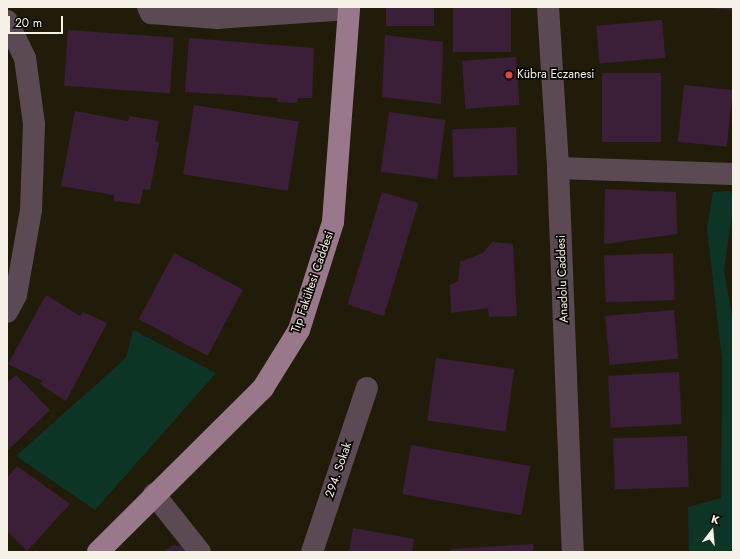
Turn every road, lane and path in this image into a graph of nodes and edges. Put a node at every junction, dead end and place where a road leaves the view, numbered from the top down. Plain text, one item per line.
1 (148, 7) edge
2 (548, 7) edge
3 (349, 8) edge
4 (7, 20) edge
5 (558, 168) junction
6 (733, 174) edge
7 (7, 312) edge
8 (367, 388) dead end
9 (154, 494) junction
10 (98, 552) edge
11 (200, 552) edge
12 (312, 552) edge
13 (573, 552) edge

1 - 3 street
2 - 5 street, Anadolu Caddesi
3 - 9 main road, Tıp Fakültesi Caddesi
4 - 7 street
5 - 6 street
5 - 13 street, Anadolu Caddesi
8 - 12 street, 294. Sokak
9 - 10 main road, Tıp Fakültesi Caddesi
9 - 11 street

